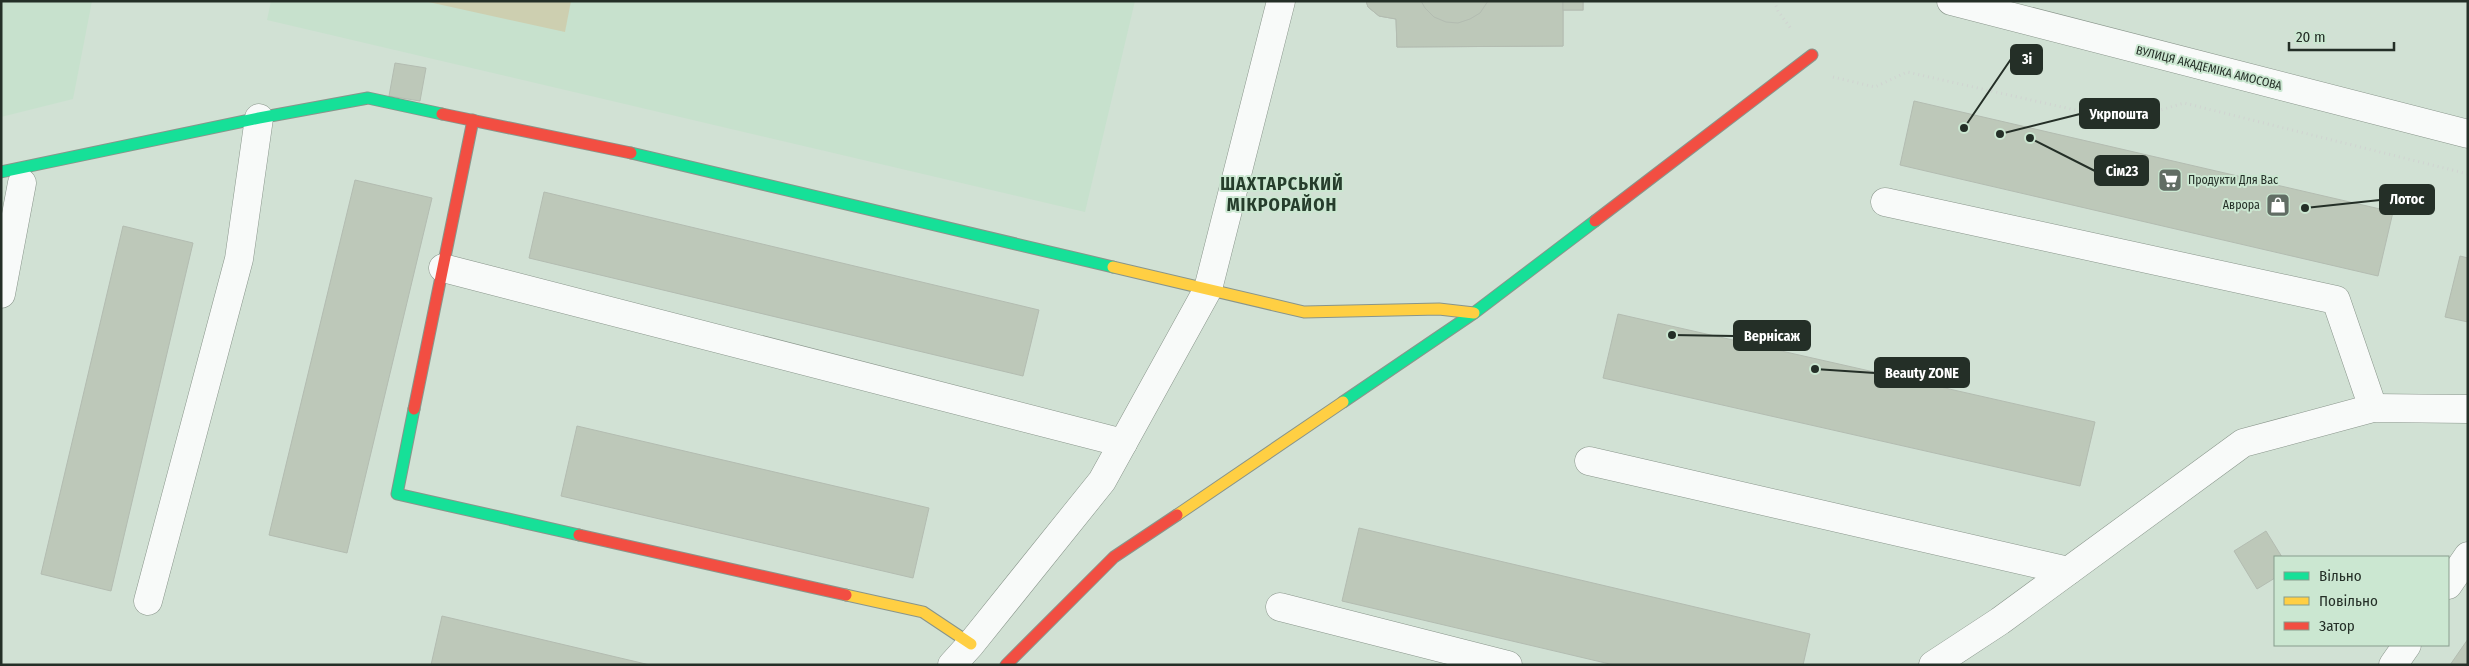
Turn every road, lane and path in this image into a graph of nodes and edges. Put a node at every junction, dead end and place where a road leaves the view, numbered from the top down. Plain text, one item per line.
1 (1281, 1) edge
2 (1774, 1) edge
3 (1951, 1) edge
4 (1812, 55) junction
5 (259, 118) junction
6 (473, 120) junction
7 (2468, 134) edge
8 (2468, 174) edge
9 (12, 178) edge
10 (1885, 202) dead end
11 (443, 268) junction
12 (1208, 289) junction
13 (1, 294) edge
14 (1474, 312) junction
15 (2373, 408) junction
16 (2468, 409) edge
17 (1123, 443) junction
18 (1589, 461) dead end
19 (2468, 556) edge
20 (2068, 572) junction
21 (2449, 584) edge
22 (148, 601) dead end
23 (1280, 607) dead end
24 (971, 644) junction
25 (2406, 646) edge
26 (952, 665) edge
27 (1006, 665) edge
28 (1508, 665) edge
29 (1933, 665) edge
30 (2393, 665) edge

1 - 12 street
2 - 4 path
3 - 7 street, ВУЛИЦЯ АКАДЕМІКА АМОСОВА
4 - 8 path
4 - 14 street
5 - 6 street
5 - 9 street
5 - 22 street
6 - 11 street
6 - 12 street
9 - 13 street
10 - 15 street
11 - 17 street
11 - 24 street
12 - 14 street
12 - 17 street
14 - 27 street
15 - 16 street
15 - 20 street
17 - 24 street
18 - 20 street
19 - 21 street
20 - 29 street
23 - 28 street
24 - 26 street
25 - 30 street

